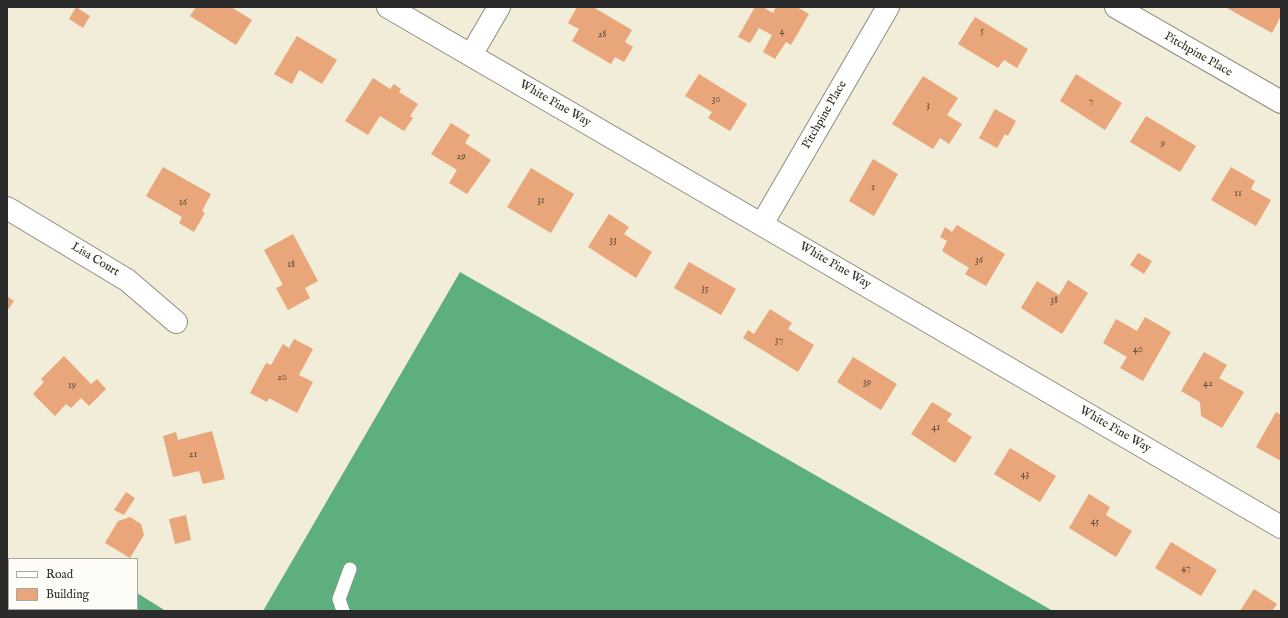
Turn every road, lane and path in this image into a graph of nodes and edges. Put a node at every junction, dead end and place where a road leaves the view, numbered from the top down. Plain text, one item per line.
1 (388, 7) edge
2 (499, 7) edge
3 (888, 7) edge
4 (1116, 7) edge
5 (471, 55) junction
6 (1281, 102) edge
7 (7, 208) edge
8 (762, 224) junction
9 (176, 322) dead end
10 (1281, 527) edge
11 (350, 569) dead end
12 (343, 611) edge

1 - 5 street, White Pine Way
2 - 5 street
3 - 8 street, Pitchpine Place
4 - 6 street, Pitchpine Place
5 - 8 street, White Pine Way
7 - 9 street, Lisa Court
8 - 10 street, White Pine Way
11 - 12 lane

